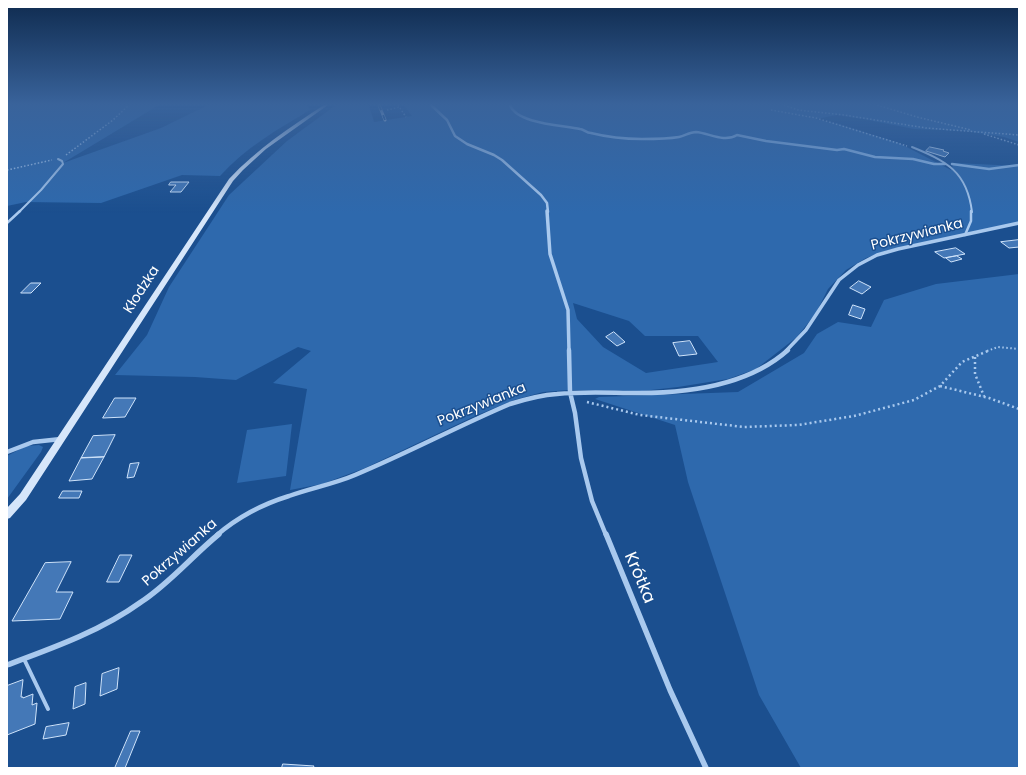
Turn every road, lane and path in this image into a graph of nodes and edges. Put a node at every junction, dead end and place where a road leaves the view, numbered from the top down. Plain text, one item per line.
1 (85, 141) edge
2 (272, 141) edge
3 (462, 141) edge
4 (893, 141) edge
5 (1008, 141) edge
6 (1019, 145) edge
7 (912, 147) joint
8 (58, 159) junction
9 (7, 170) edge
10 (7, 223) edge
11 (1019, 223) edge
12 (965, 235) junction
13 (1019, 349) edge
14 (975, 357) junction
15 (940, 386) junction
16 (570, 392) junction
17 (984, 396) dead end
18 (1019, 409) edge
19 (61, 439) junction
20 (7, 452) edge
21 (7, 515) edge
22 (24, 659) junction
23 (7, 665) edge
24 (48, 709) dead end
25 (706, 768) edge

1 - 8 path
2 - 19 main road, Kłodzka
3 - 16 street, Krótka
4 - 7 path
5 - 6 path
7 - 12 lane
8 - 9 path
8 - 10 lane
11 - 12 street, Pokrzywianka
12 - 16 street, Pokrzywianka
13 - 14 path
14 - 15 path
14 - 17 path
15 - 16 path
15 - 18 path
16 - 22 street, Pokrzywianka
16 - 25 street, Krótka
19 - 20 street
19 - 21 main road, Kłodzka
22 - 23 street, Pokrzywianka
22 - 24 lane

